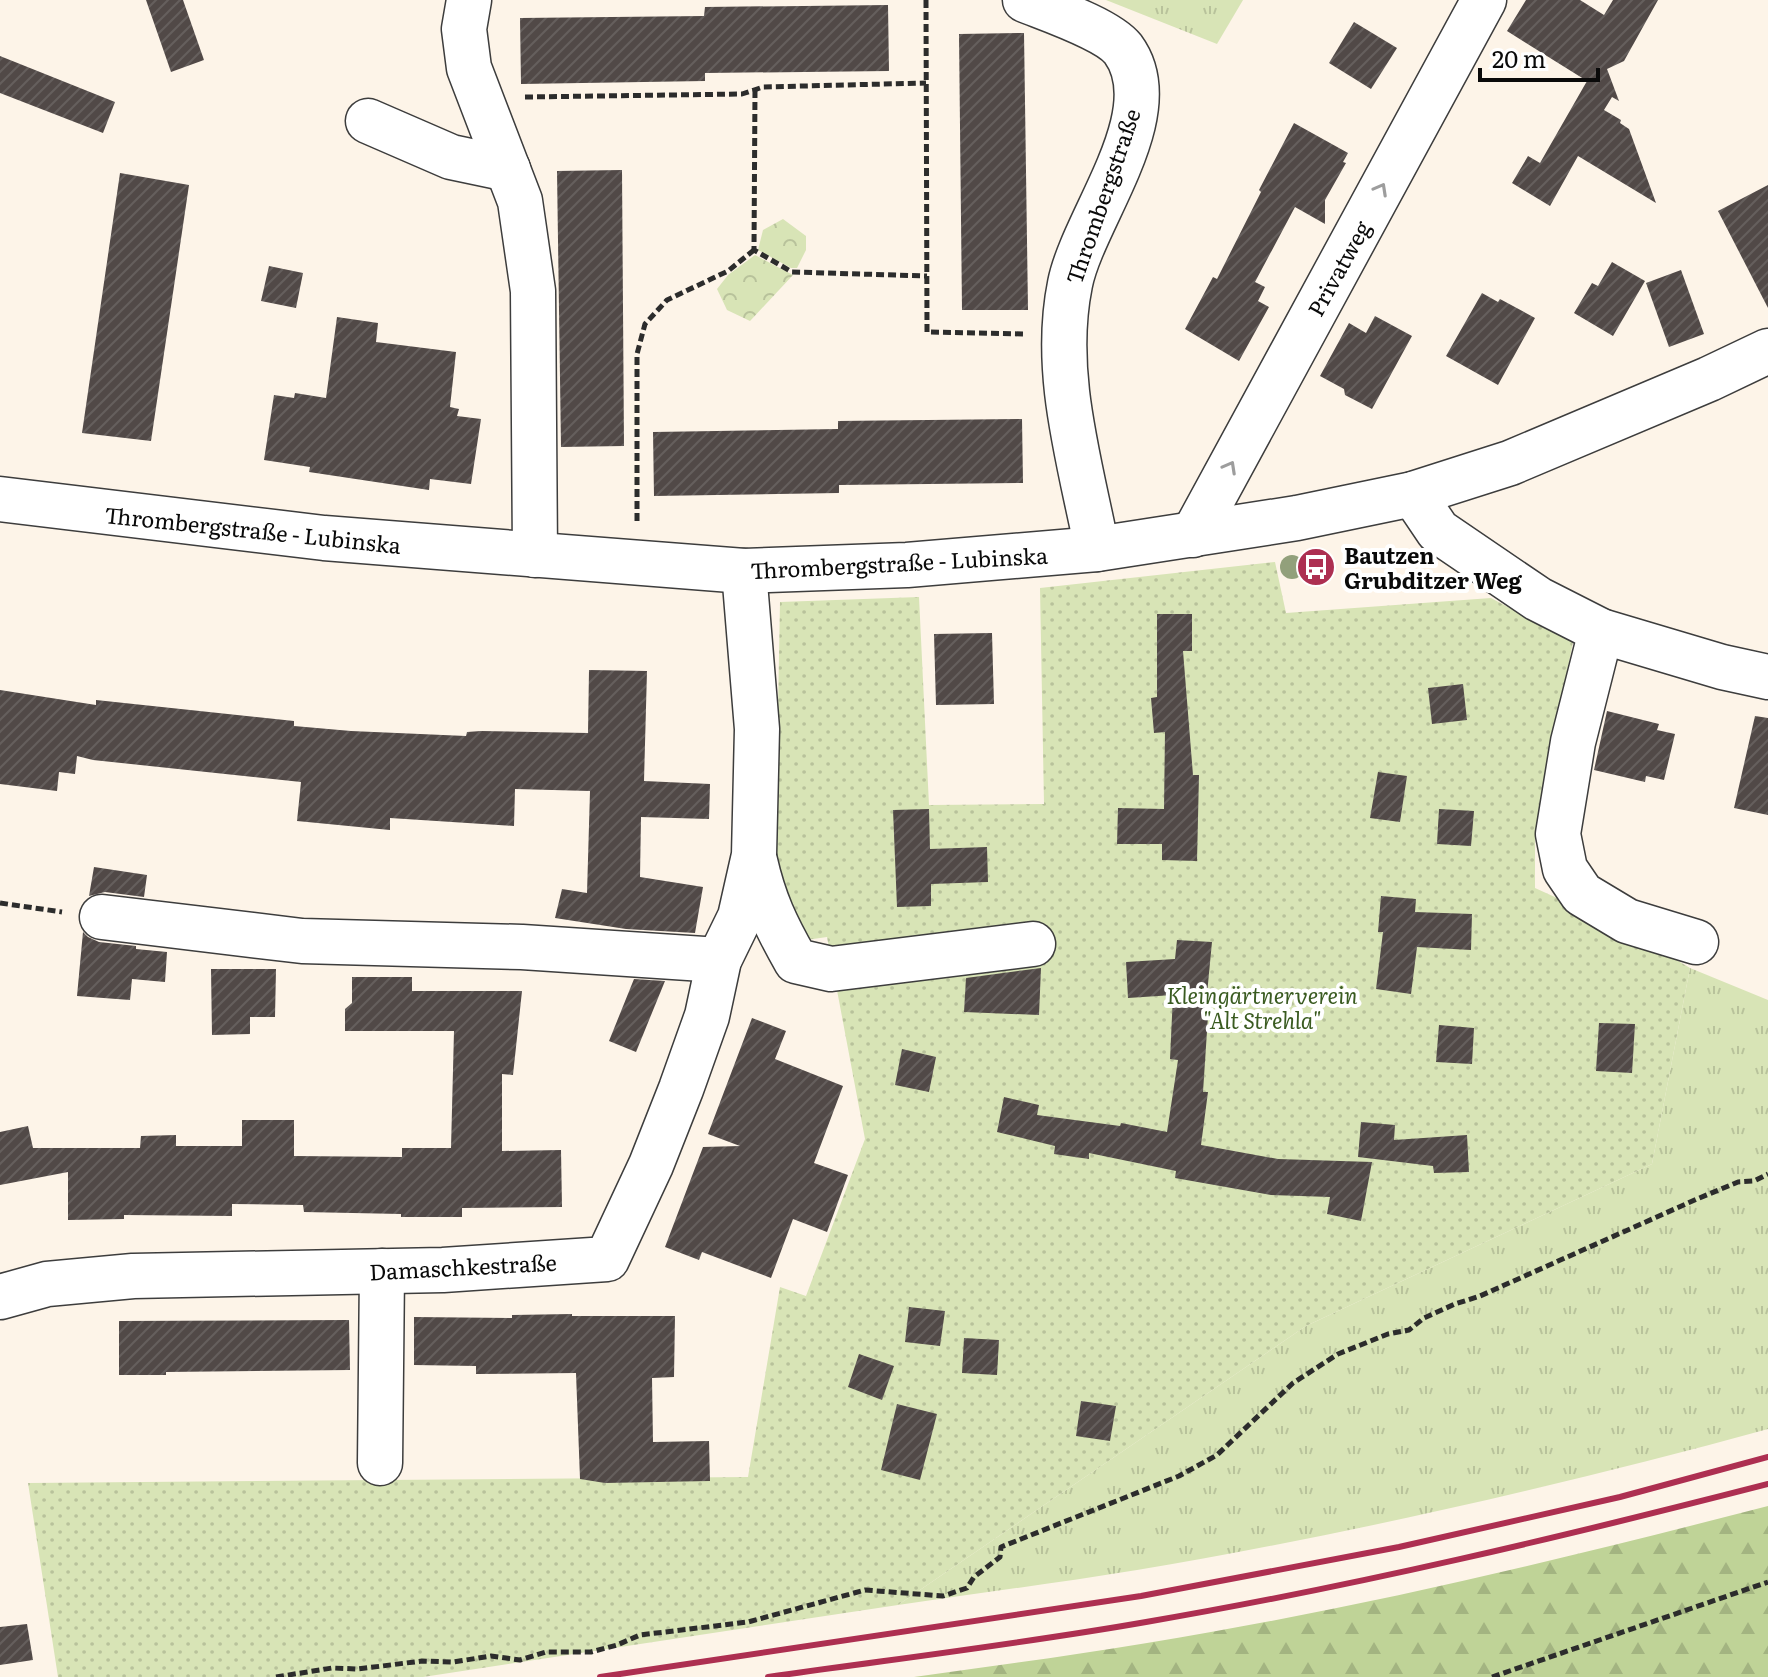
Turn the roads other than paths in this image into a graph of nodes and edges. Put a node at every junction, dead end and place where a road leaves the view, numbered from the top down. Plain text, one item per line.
1 (469, 0) edge
2 (1025, 0) edge
3 (1484, 0) edge
4 (368, 121) dead end
5 (508, 169) junction
6 (1768, 351) edge
7 (1413, 494) junction
8 (0, 499) edge
9 (1193, 535) junction
10 (535, 542) junction
11 (1097, 549) junction
12 (744, 571) junction
13 (1601, 631) junction
14 (1768, 677) edge
15 (754, 855) junction
16 (102, 917) road end
17 (1696, 942) dead end
18 (1033, 944) dead end
19 (719, 960) junction
20 (382, 1271) junction
21 (0, 1297) edge
22 (380, 1463) dead end

1 - 5 street
2 - 11 street, Thrombergstraße
9 -> 3 street, Privatweg
4 - 5 street
5 - 10 street
6 - 7 street, Thrombergstraße - Lubinska
7 - 9 street, Thrombergstraße - Lubinska
7 - 13 street
8 - 10 street, Thrombergstraße - Lubinska
9 - 11 street, Thrombergstraße - Lubinska
10 - 12 street, Thrombergstraße - Lubinska
11 - 12 street, Thrombergstraße - Lubinska
12 - 15 street, Damaschkestraße
13 - 14 street
13 - 17 street
15 - 18 street
15 - 19 street, Damaschkestraße
16 - 19 street
19 - 20 street, Damaschkestraße
20 - 21 street, Damaschkestraße
20 - 22 street

